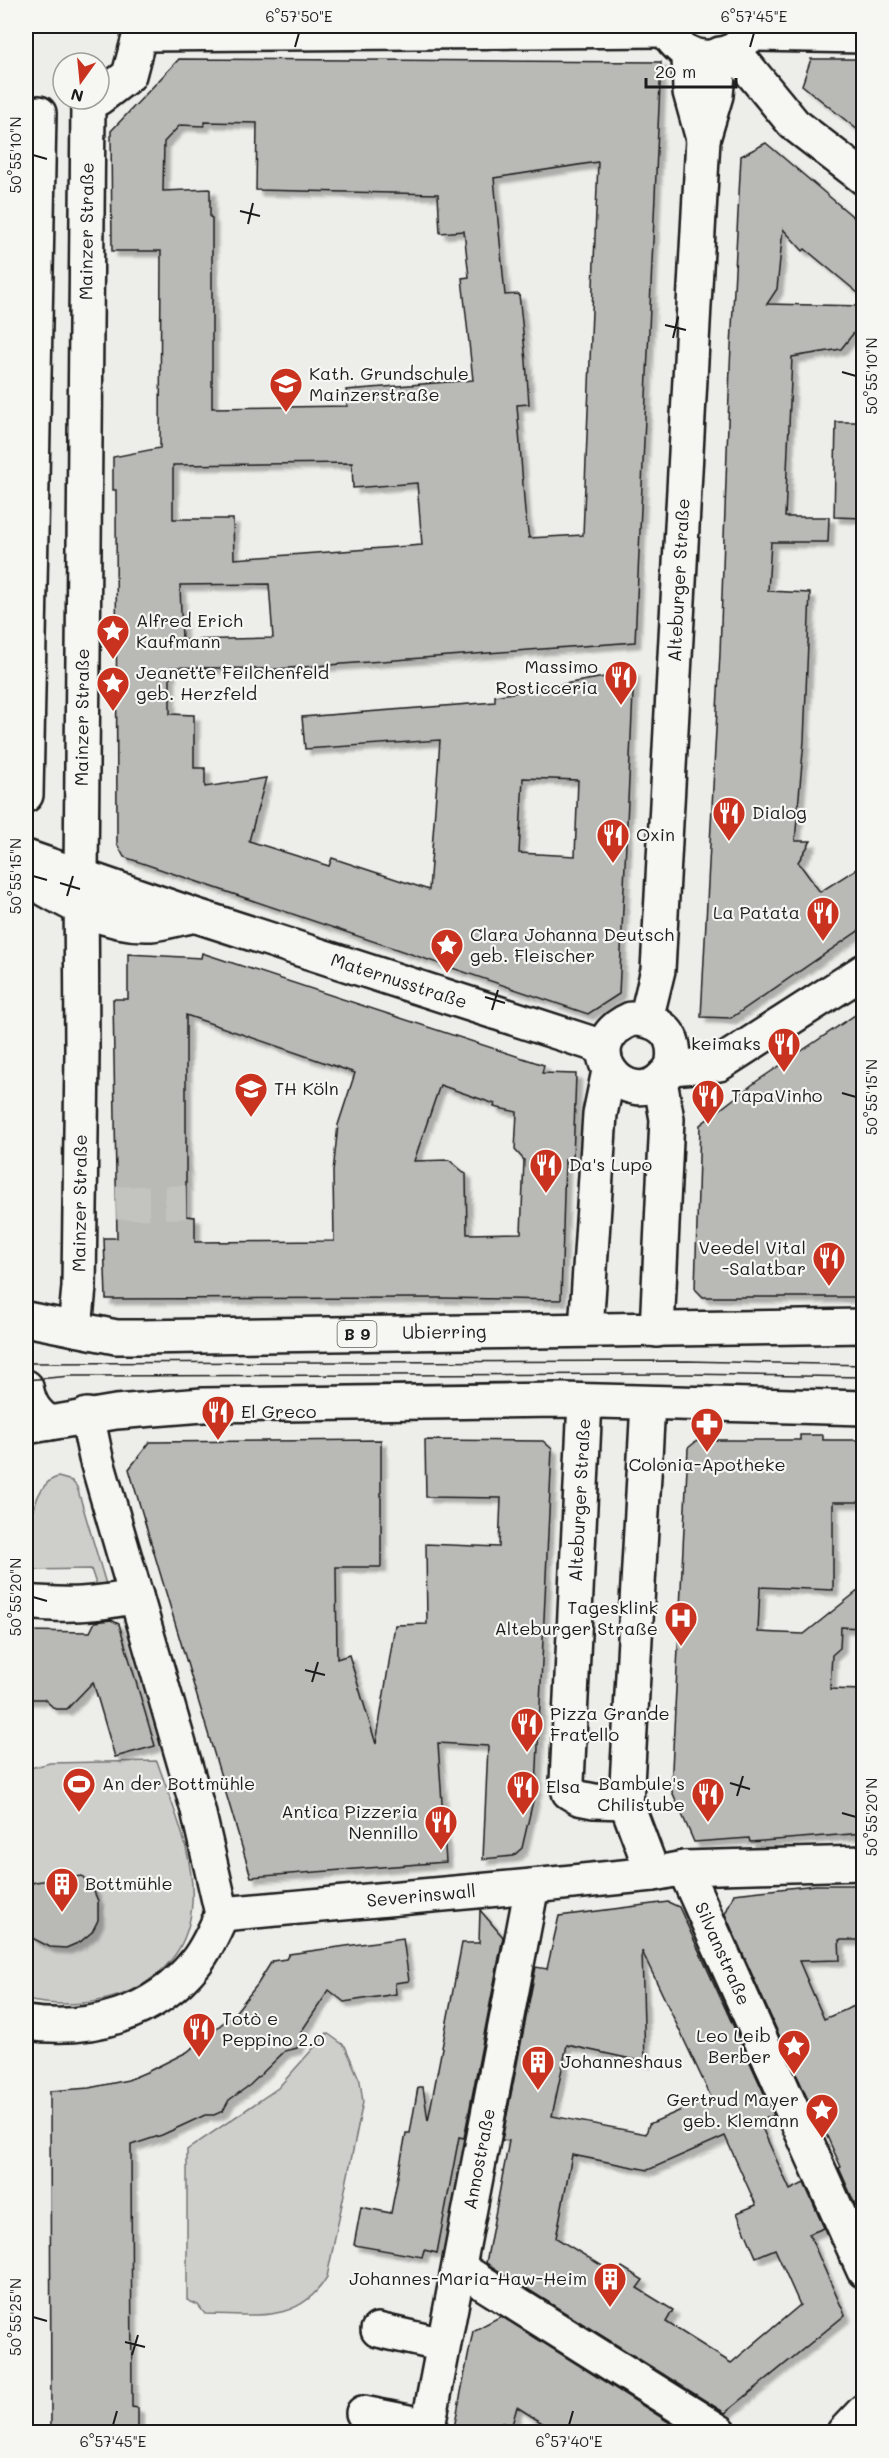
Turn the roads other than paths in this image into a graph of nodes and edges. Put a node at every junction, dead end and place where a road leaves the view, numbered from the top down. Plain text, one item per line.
1 (664, 28) edge
2 (142, 30) edge
3 (864, 36) edge
4 (730, 44) edge
5 (111, 89) edge
6 (32, 109) edge
7 (51, 110) edge
8 (95, 111) edge
9 (864, 178) edge
10 (26, 795) edge
11 (26, 857) edge
12 (81, 876) junction
13 (26, 878) edge
14 (81, 909) junction
15 (194, 915) junction
16 (864, 971) edge
17 (646, 1019) junction
18 (606, 1059) junction
19 (666, 1075) junction
20 (26, 1319) edge
21 (864, 1326) edge
22 (75, 1329) junction
23 (586, 1330) junction
24 (657, 1330) junction
25 (26, 1387) edge
26 (585, 1401) junction
27 (648, 1403) junction
28 (864, 1408) edge
29 (87, 1415) junction
30 (37, 1425) edge
31 (136, 1596) junction
32 (26, 1602) edge
33 (626, 1802) junction
34 (864, 1863) edge
35 (669, 1871) junction
36 (532, 1887) junction
37 (222, 1914) junction
38 (26, 2023) edge
39 (459, 2268) junction
40 (864, 2271) edge
41 (378, 2330) dead end
42 (443, 2345) junction
43 (864, 2411) edge
44 (363, 2413) dead end
45 (428, 2429) edge
46 (845, 2432) edge
47 (720, 2433) edge
48 (851, 2433) edge

1 - 2 street
1 - 4 street
2 - 5 street
3 - 4 street
4 - 9 street
4 - 17 street, Alteburger Straße
6 - 7 street
6 - 10 street
8 - 12 street, Mainzer Straße
11 - 12 street, Maternusstraße
12 - 14 street, Mainzer Straße
12 - 15 street, Maternusstraße
13 - 14 street, Maternusstraße
14 - 15 street, Maternusstraße
14 - 22 street, Mainzer Straße
15 - 18 street, Maternusstraße
16 - 19 street
17 - 18 street
17 - 19 street
18 - 19 street
18 - 23 street
19 - 24 street
20 - 22 street, Ubierring / B 9
21 - 24 street, Ubierring / B 9
22 - 23 street, Ubierring / B 9
23 - 24 street, Ubierring / B 9
25 - 30 street
26 - 27 street
26 - 29 street
26 - 33 street, Alteburger Straße
27 - 28 street
27 - 33 street
29 - 30 street
29 - 31 street
31 - 32 street
31 - 37 street
33 - 35 street
34 - 35 street, Severinswall
35 - 36 street, Severinswall
35 - 40 street, Silvanstraße
36 - 37 street, Severinswall
36 - 39 street, Annostraße
37 - 38 street
39 - 42 street, Annostraße
39 - 47 street
41 - 42 street
42 - 45 street, Annostraße
43 - 46 street
44 - 45 street
46 - 48 street

